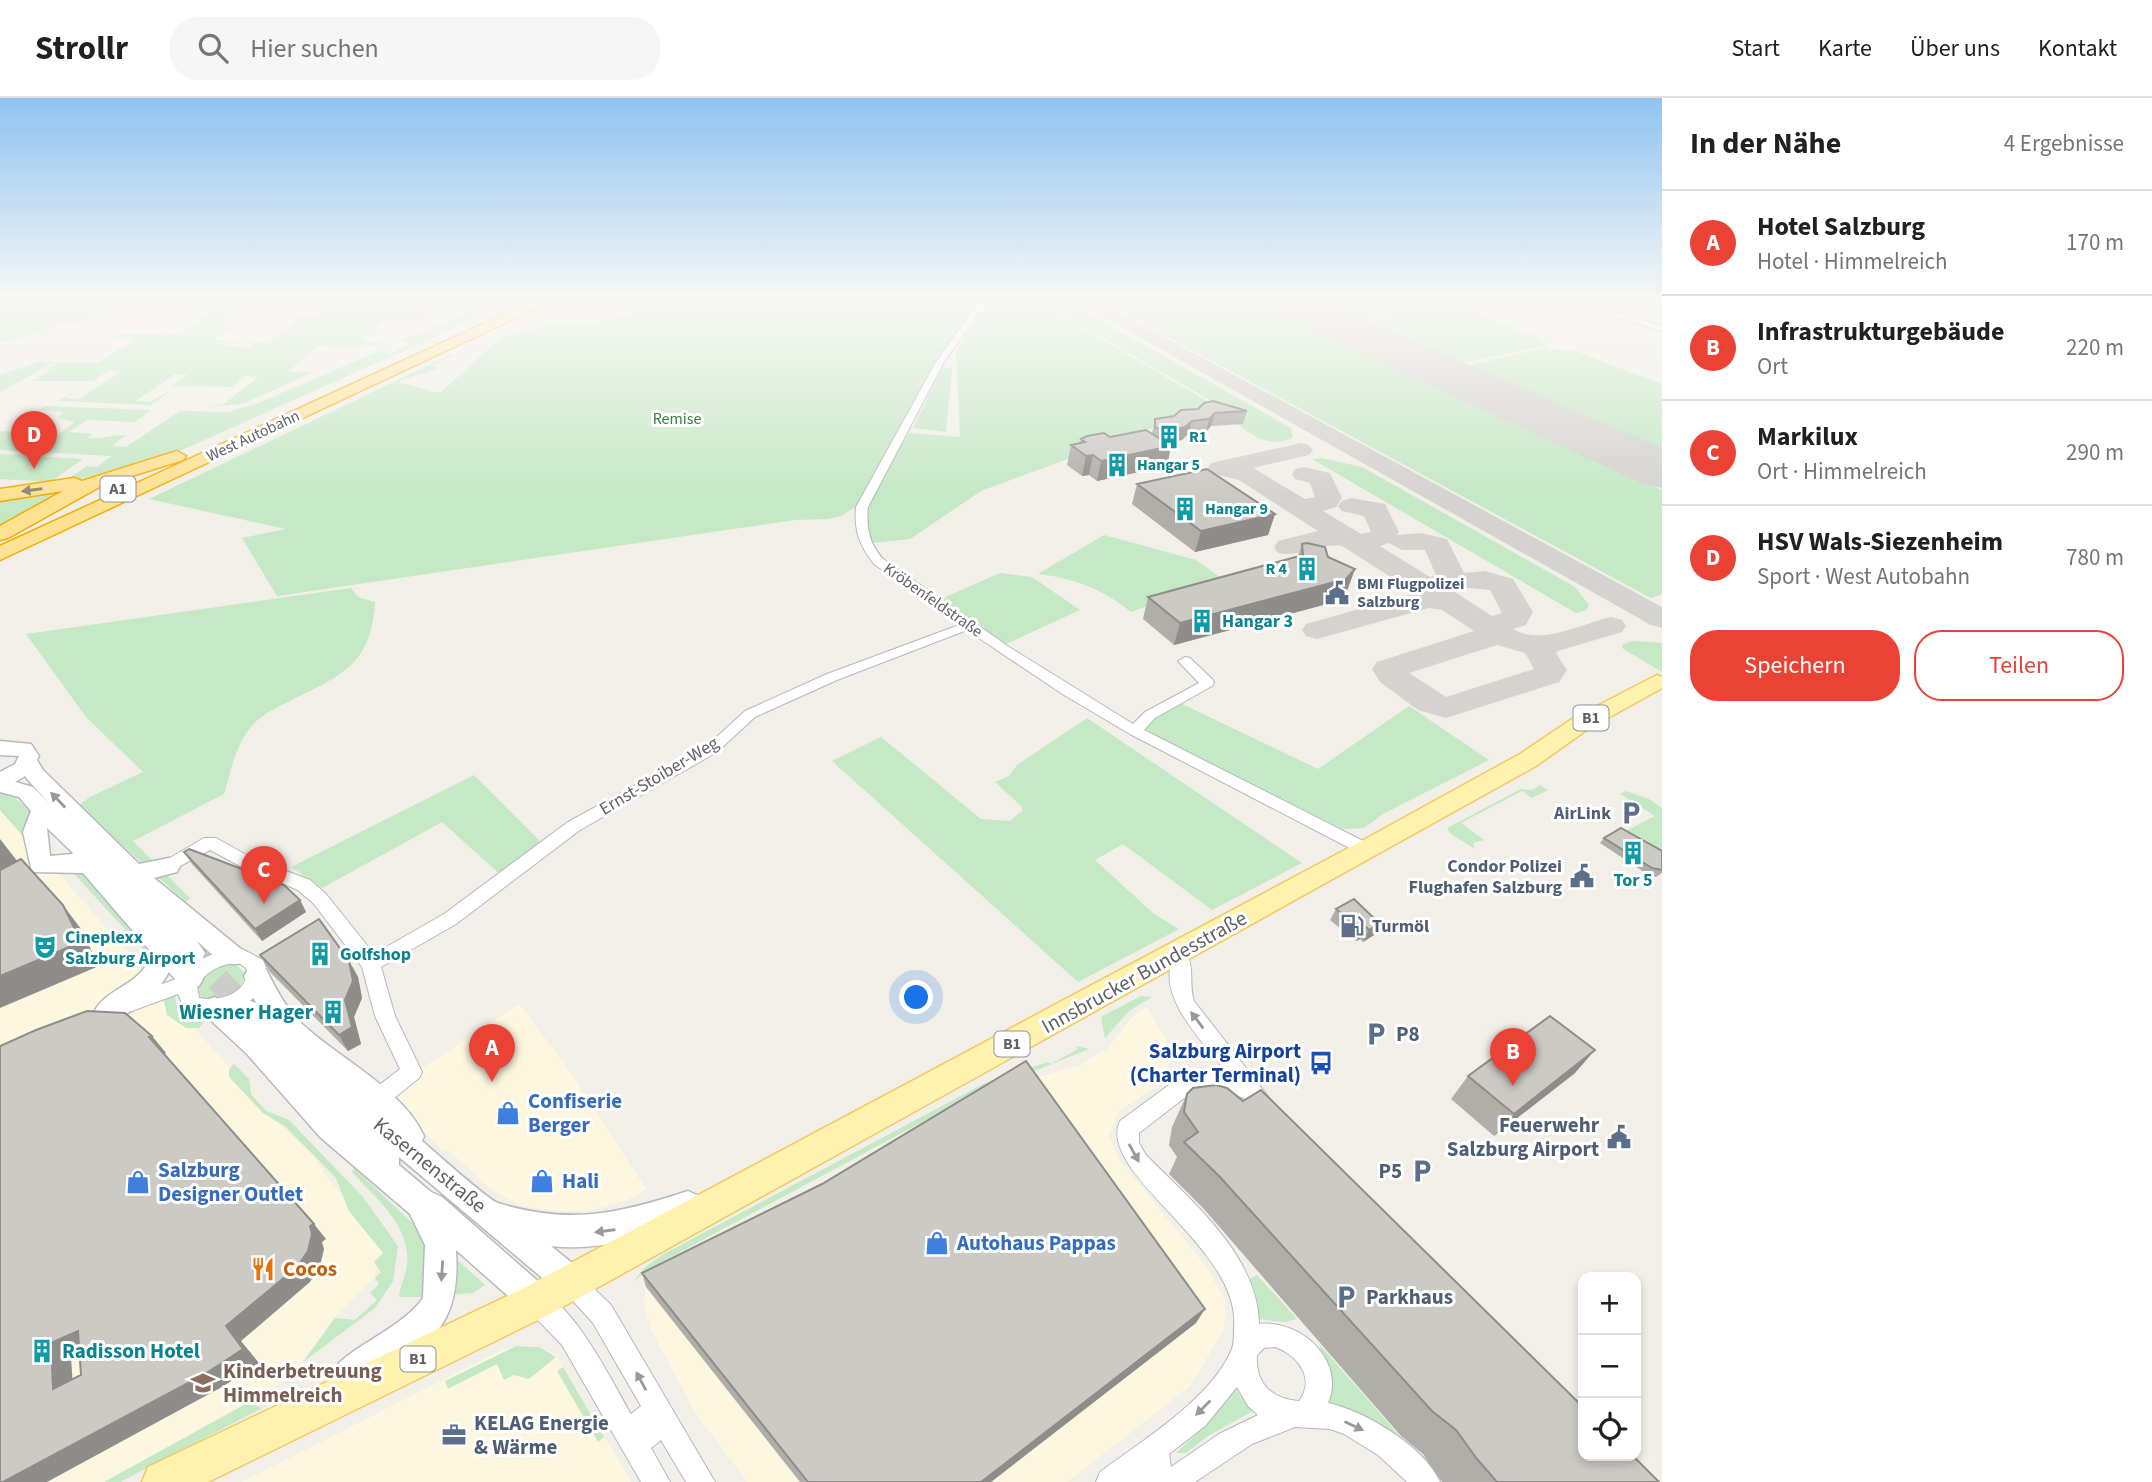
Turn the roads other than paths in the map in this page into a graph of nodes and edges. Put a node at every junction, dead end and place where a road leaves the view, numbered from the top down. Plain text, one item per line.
1 (388, 366) edge
2 (407, 366) edge
3 (938, 366) edge
4 (235, 435) junction
5 (185, 468) junction
6 (111, 476) junction
7 (0, 495) edge
8 (0, 534) edge
9 (0, 542) edge
10 (0, 554) edge
11 (0, 564) edge
12 (967, 626) junction
13 (1185, 661) dead end
14 (1660, 689) edge
15 (1135, 731) junction
16 (3, 745) edge
17 (28, 761) junction
18 (0, 783) edge
19 (43, 809) junction
20 (84, 839) junction
21 (1367, 850) junction
22 (86, 865) junction
23 (169, 866) joint
24 (133, 876) junction
25 (164, 949) junction
26 (193, 953) tunnel mouth
27 (1182, 955) junction
28 (232, 956) junction
29 (371, 964) junction
30 (260, 966) junction
31 (190, 980) junction
32 (215, 1008) junction
33 (248, 1011) tunnel mouth
34 (101, 1015) joint
35 (288, 1050) junction
36 (1254, 1093) junction
37 (376, 1100) junction
38 (1280, 1123) edge
39 (446, 1177) junction
40 (409, 1187) junction
41 (741, 1192) junction
42 (487, 1211) junction
43 (572, 1282) junction
44 (537, 1301) junction
45 (1244, 1350) junction
46 (1299, 1414) junction
47 (661, 1415) junction
48 (298, 1416) junction
49 (632, 1438) junction
50 (1143, 1472) edge
51 (163, 1482) edge
52 (656, 1482) edge
53 (701, 1482) edge
54 (1110, 1482) edge
55 (1173, 1482) edge
56 (1426, 1482) edge

1 - 4 highway, West Autobahn / A1
2 - 5 highway, West Autobahn / A1
3 - 12 street, Kröbenfeldstraße
4 - 6 highway
4 - 9 highway, West Autobahn / A1
5 - 10 highway, West Autobahn / A1
5 - 11 highway
6 -> 7 highway
6 - 8 highway
12 - 15 street, Kröbenfeldstraße
12 - 29 street, Ernst-Stoiber-Weg
13 - 15 street
14 - 21 main road, Innsbrucker Bundesstraße / B1
15 - 21 street, Kröbenfeldstraße
16 - 17 main road
17 - 18 main road
20 -> 17 main road
18 - 19 main road
19 - 20 main road
19 - 22 main road
20 - 22 main road
20 - 24 main road
21 - 27 main road, Innsbrucker Bundesstraße / B1
22 - 25 main road
23 - 24 main road
23 - 29 street
24 - 26 main road
24 - 28 main road
25 - 31 main road
25 - 34 main road
36 -> 27 street
27 - 41 main road, Innsbrucker Bundesstraße / B1
28 - 30 street
28 - 31 street
29 - 37 street
30 - 32 street
30 - 37 main road
31 - 32 street
31 - 34 street
32 - 40 main road
33 - 35 main road, Kasernenstraße
35 - 39 main road, Kasernenstraße
35 - 40 main road, Kasernenstraße
36 - 38 street
36 -> 45 street
37 - 39 main road
39 - 42 main road, Kasernenstraße
40 - 44 main road, Kasernenstraße
40 -> 48 main road
41 -> 42 main road
41 - 43 main road, Innsbrucker Bundesstraße / B1
42 - 43 main road, Kasernenstraße
43 - 44 main road, Innsbrucker Bundesstraße / B1
47 -> 43 street
44 - 48 main road, B1
44 - 49 street
45 - 46 street
45 - 46 street
45 -> 50 street
46 - 55 street
46 -> 56 street
47 - 49 street
47 - 53 street
48 - 51 main road, B1
49 - 52 street
50 - 54 street

